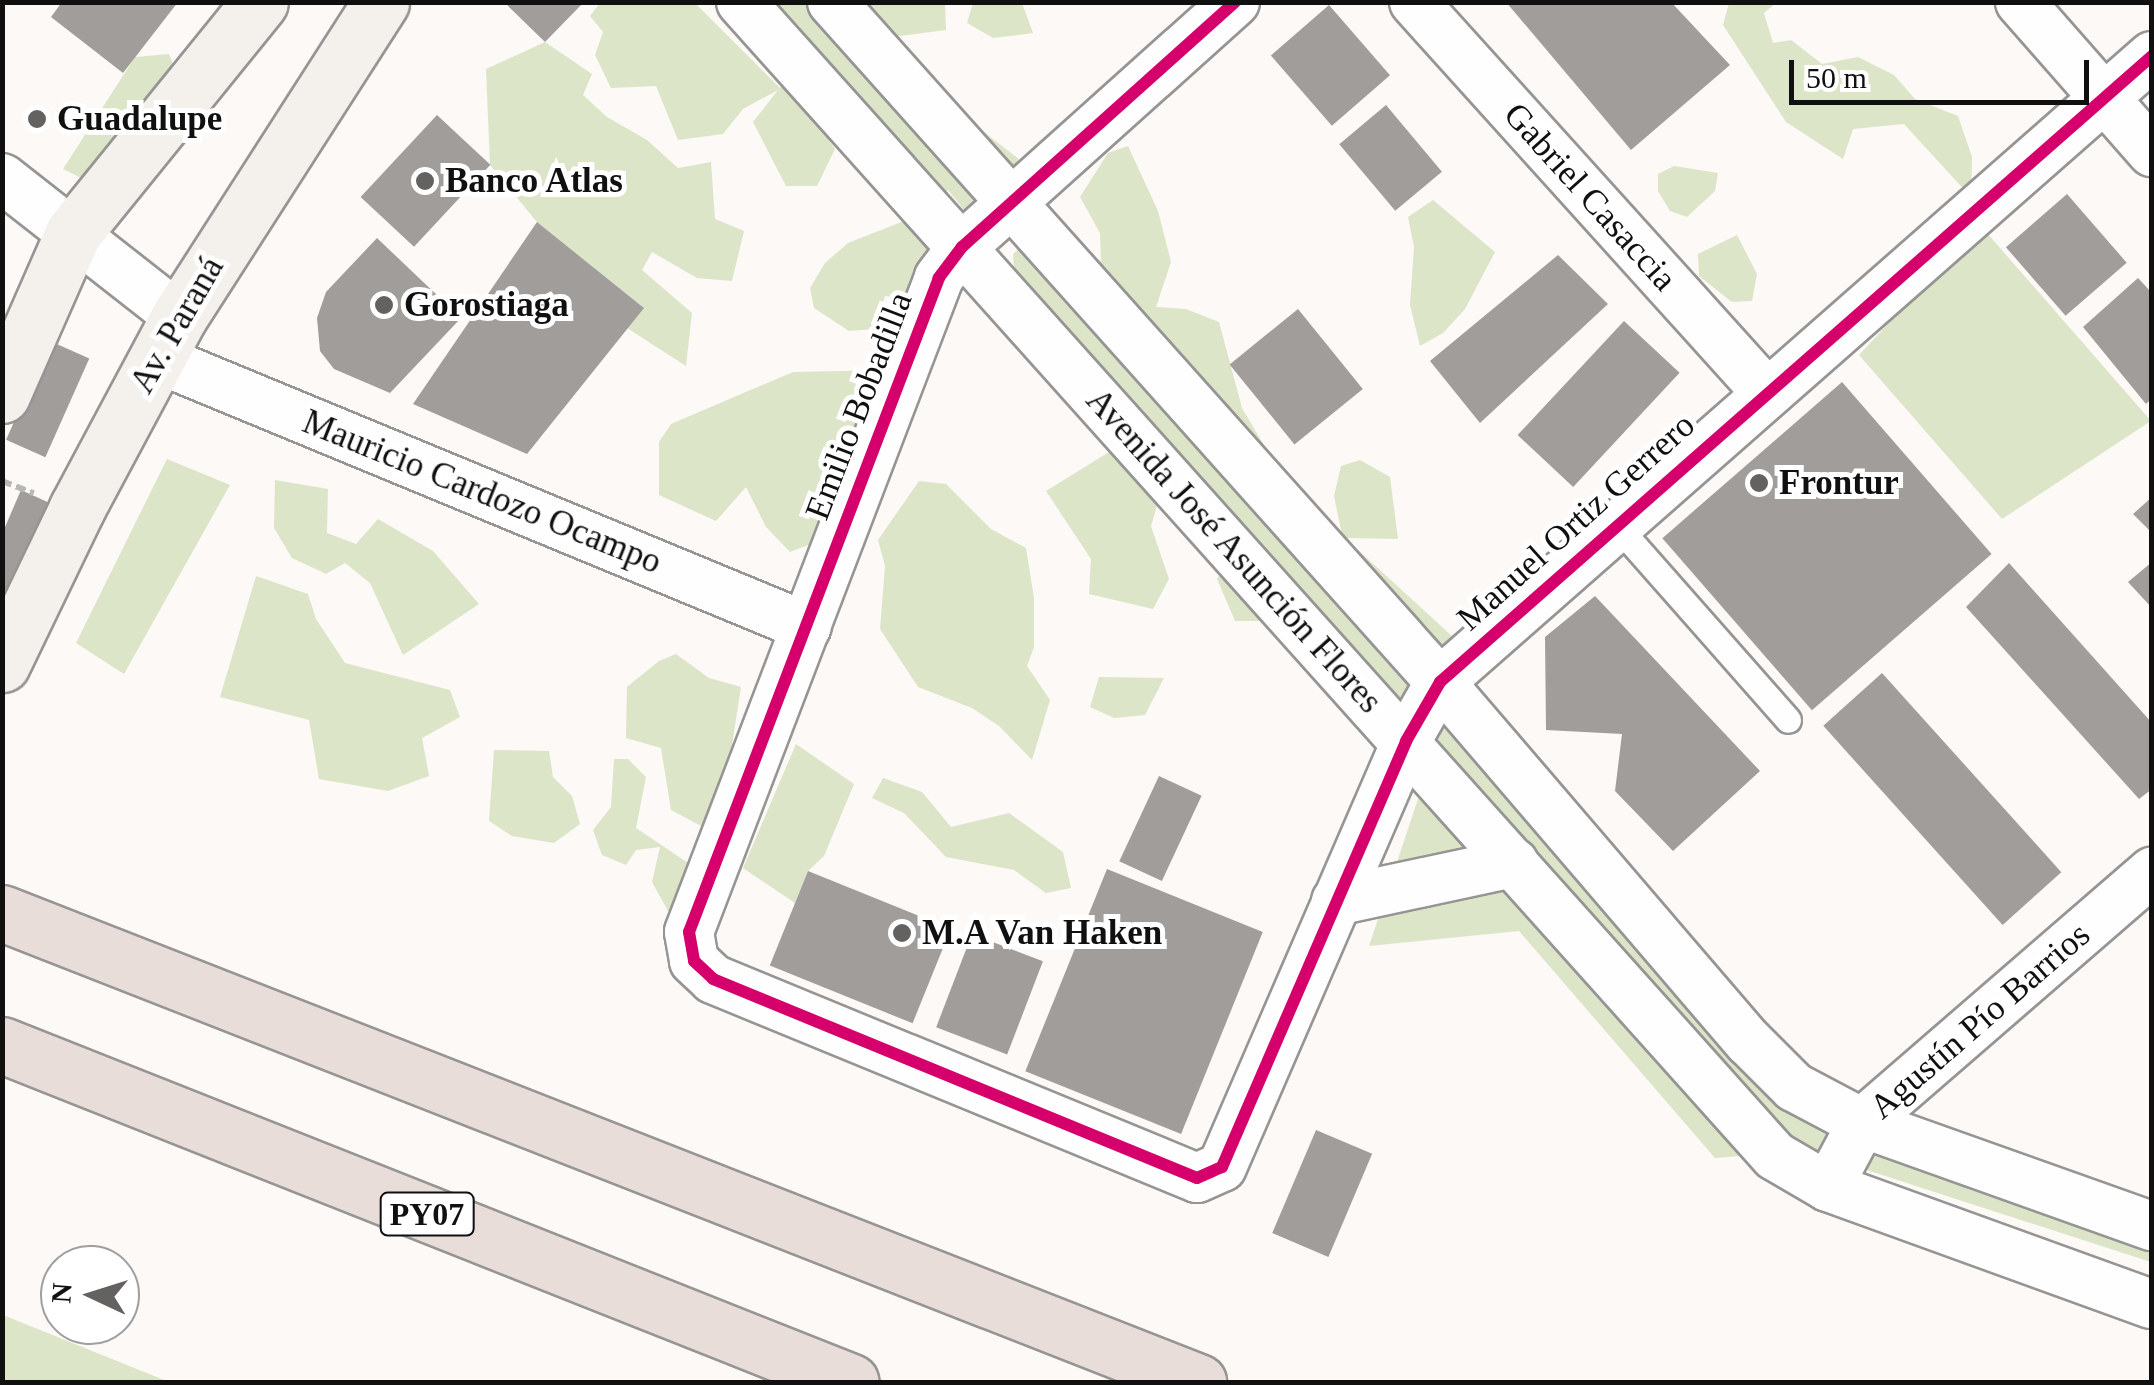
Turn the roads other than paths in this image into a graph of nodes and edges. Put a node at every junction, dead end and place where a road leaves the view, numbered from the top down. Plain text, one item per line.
1 (260, 2) edge
2 (381, 2) edge
3 (741, 2) edge
4 (832, 2) edge
5 (1234, 2) edge
6 (1414, 2) edge
7 (2020, 2) edge
8 (2152, 56) edge
9 (2104, 97) junction
10 (2152, 152) edge
11 (2, 178) edge
12 (1010, 203) junction
13 (73, 233) junction
14 (962, 247) junction
15 (167, 338) junction
16 (1766, 392) junction
17 (2, 395) edge
18 (1618, 527) junction
19 (807, 627) junction
20 (2, 664) edge
21 (1440, 682) junction
22 (1788, 720) dead end
23 (1406, 741) junction
24 (1514, 863) junction
25 (2152, 872) edge
26 (1336, 901) junction
27 (2, 913) edge
28 (2, 1045) edge
29 (1862, 1123) junction
30 (1222, 1167) joint
31 (1828, 1187) junction
32 (2152, 1226) edge
33 (2152, 1304) edge
34 (851, 1382) edge
35 (1198, 1382) edge

1 - 13 street
2 - 15 street, Av. Paraná
3 - 14 street, Avenida José Asunción Flores
4 - 12 street, Avenida José Asunción Flores
5 - 12 street, Emilio Bobadilla
6 - 16 street, Gabriel Casaccia
7 - 9 street
8 - 9 street, Manuel Ortiz Gerrero
9 - 10 street
9 - 16 street, Manuel Ortiz Gerrero
11 - 13 street, Mauricio Cardozo Ocampo
12 - 14 street, Emilio Bobadilla
12 - 21 street, Avenida José Asunción Flores
13 - 15 street, Mauricio Cardozo Ocampo
13 - 17 street
14 - 19 street, Emilio Bobadilla
14 - 23 street, Avenida José Asunción Flores
15 - 19 street, Mauricio Cardozo Ocampo
15 - 20 street, Av. Paraná
16 - 18 street, Manuel Ortiz Gerrero
18 - 21 street, Manuel Ortiz Gerrero
18 - 22 lane
19 - 30 street, Emilio Bobadilla
21 - 23 street, Manuel Ortiz Gerrero
21 - 29 street, Avenida José Asunción Flores
23 - 24 street, Avenida José Asunción Flores
23 - 26 street, Manuel Ortiz Gerrero
24 - 26 street
24 - 31 street, Avenida José Asunción Flores
25 - 29 street, Agustín Pío Barrios
26 - 30 street, Manuel Ortiz Gerrero
27 - 35 highway
28 - 34 highway, PY07
29 - 31 street, Agustín Pío Barrios
29 - 32 street, Avenida José Asunción Flores
31 - 33 street, Avenida José Asunción Flores

